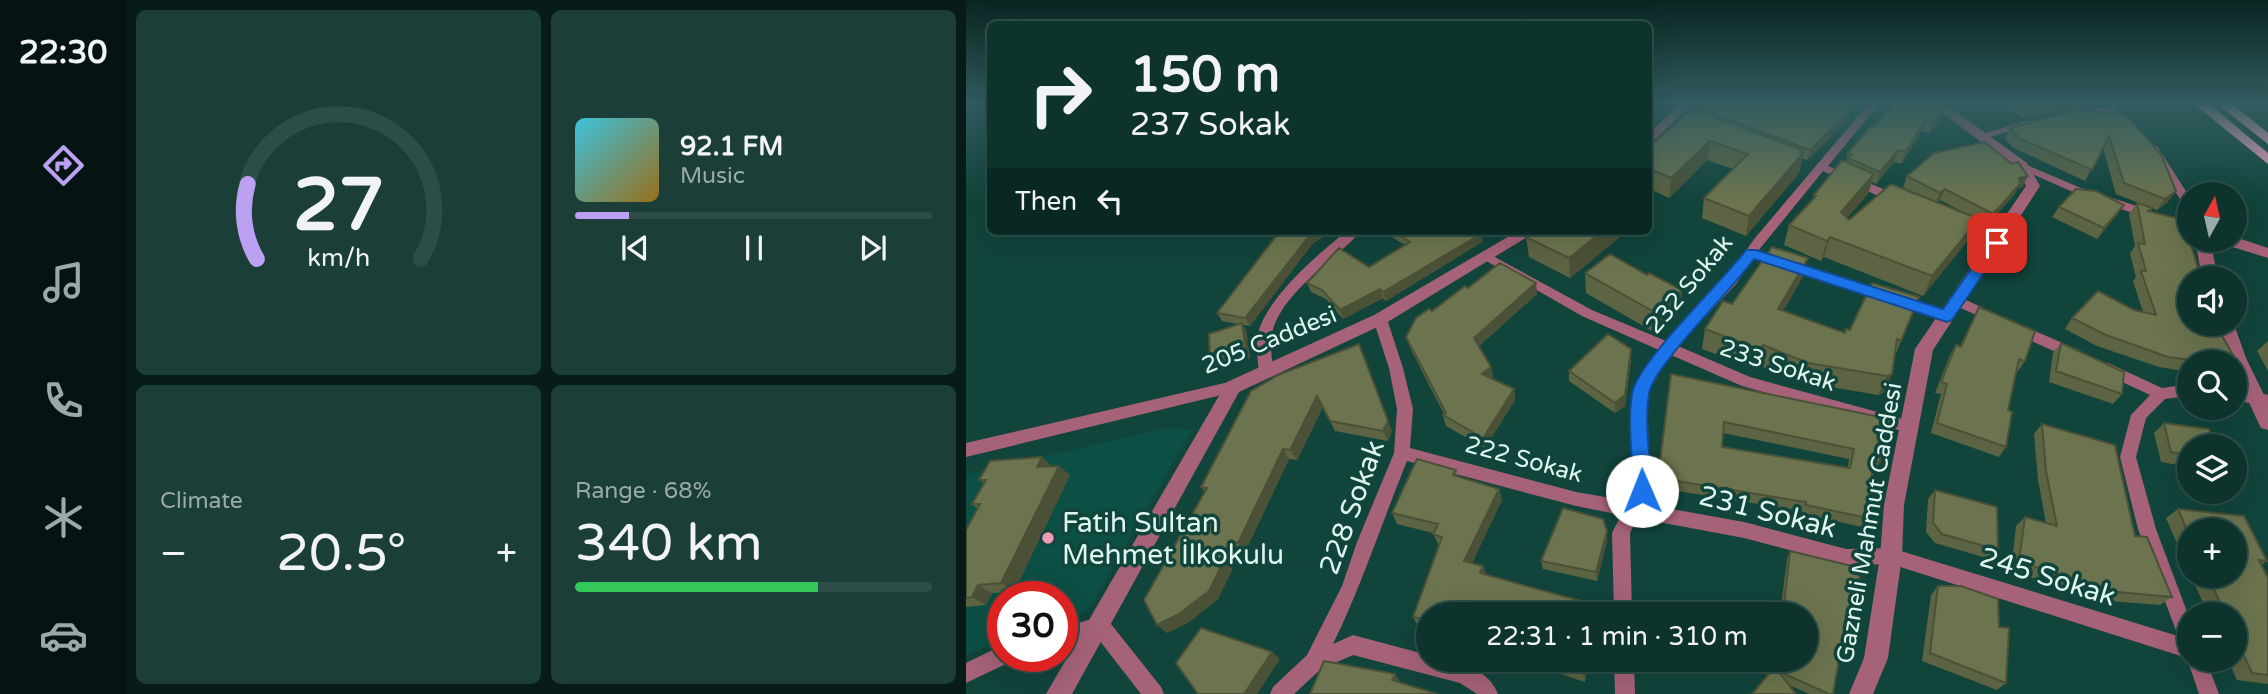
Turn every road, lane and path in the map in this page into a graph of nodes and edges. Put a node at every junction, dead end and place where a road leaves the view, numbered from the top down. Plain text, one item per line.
1 (1841, 135) edge
2 (2238, 135) edge
3 (1980, 136) edge
4 (2149, 143) edge
5 (2268, 160) edge
6 (2022, 166) junction
7 (1814, 168) junction
8 (2177, 184) edge
9 (1904, 202) edge
10 (1939, 218) edge
11 (2163, 219) edge
12 (1351, 235) edge
13 (1523, 235) edge
14 (1997, 243) junction
15 (2247, 246) edge
16 (1751, 253) junction
17 (2268, 253) edge
18 (1487, 258) junction
19 (1952, 309) junction
20 (1380, 319) junction
21 (2229, 336) edge
22 (1667, 349) junction
23 (1266, 372) junction
24 (1233, 387) junction
25 (2177, 392) edge
26 (2161, 394) junction
27 (2263, 401) edge
28 (2268, 422) edge
29 (1909, 428) junction
30 (966, 450) edge
31 (1402, 453) junction
32 (1634, 508) junction
33 (1891, 555) junction
34 (1623, 602) edge
35 (2177, 609) edge
36 (1100, 626) junction
37 (1078, 632) edge
38 (2177, 645) edge
39 (1314, 662) junction
40 (987, 663) edge
41 (1624, 672) edge
42 (2201, 672) edge
43 (966, 673) edge
44 (1486, 690) edge
45 (1059, 694) edge
46 (1154, 694) edge
47 (1280, 694) edge
48 (1625, 694) edge
49 (1861, 694) edge
50 (2209, 694) edge

1 - 7 street, 232 Sokak
2 - 5 highway
3 - 6 street
4 - 8 street
6 - 11 street
6 - 14 street, Gazneli Mahmut Caddesi
7 - 9 street
7 - 16 street, 232 Sokak
10 - 14 street
12 - 23 street
13 - 18 street, 205 Caddesi
14 - 19 street, Gazneli Mahmut Caddesi
15 - 17 street
16 - 19 street
16 - 22 street, 232 Sokak
18 - 20 street, 205 Caddesi
18 - 22 street, 233 Sokak
19 - 26 street
19 - 29 street, Gazneli Mahmut Caddesi
20 - 23 street, 205 Caddesi
20 - 31 street, 228 Sokak
21 - 27 street
22 - 29 street, 233 Sokak
22 - 32 street, 232 Sokak
23 - 24 street, 205 Caddesi
24 - 30 street, 205 Caddesi
24 - 36 street
25 - 26 street
26 - 35 street
27 - 28 street
29 - 33 street, Gazneli Mahmut Caddesi
31 - 32 street, 222 Sokak
31 - 39 street, 228 Sokak
32 - 33 street, 231 Sokak
32 - 34 street, 232 Sokak
33 - 38 street, 245 Sokak
33 - 49 street, Gazneli Mahmut Caddesi
36 - 37 street
36 - 45 street
36 - 46 street
39 - 44 street
39 - 47 street, 228 Sokak
40 - 43 street
41 - 48 street
42 - 50 street

